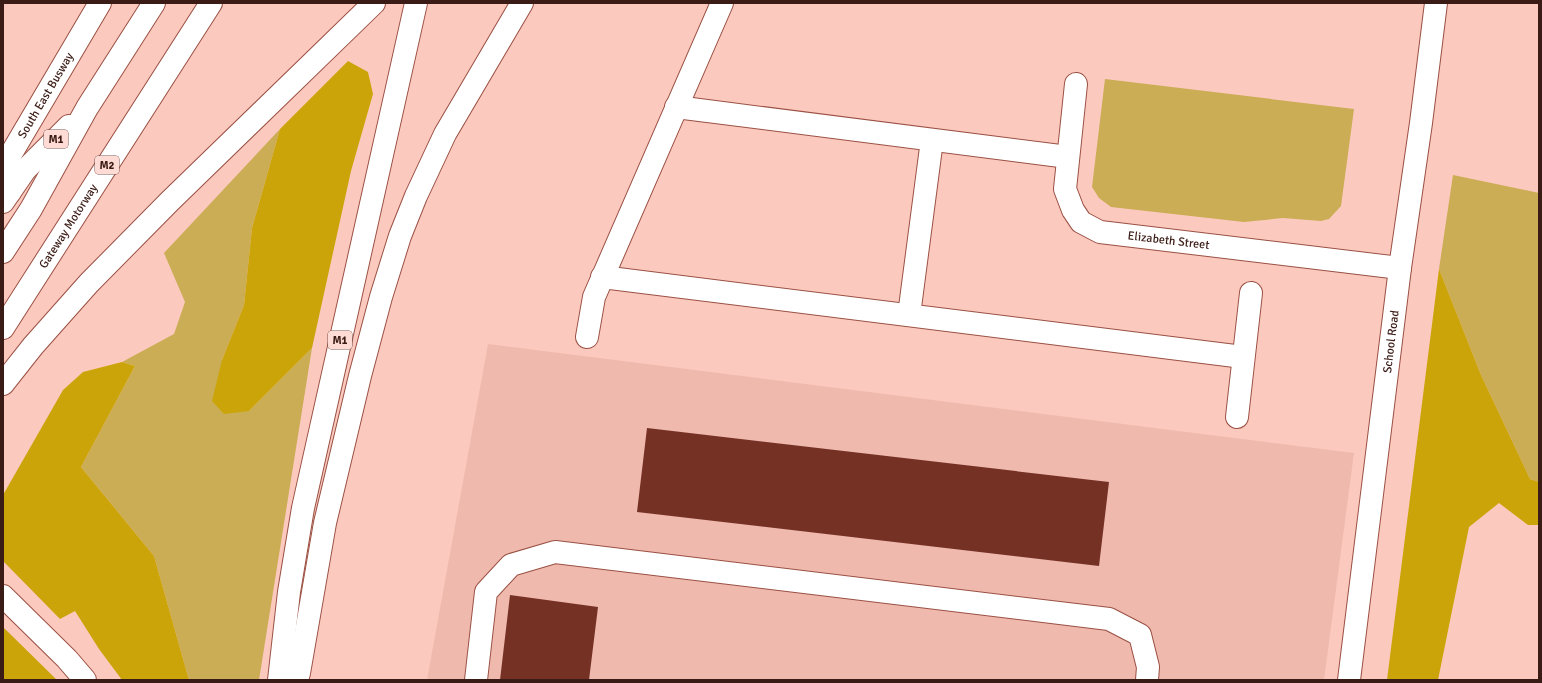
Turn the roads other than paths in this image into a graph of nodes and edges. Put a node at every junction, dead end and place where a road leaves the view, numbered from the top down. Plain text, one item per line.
1 (100, 3) edge
2 (154, 3) edge
3 (211, 3) edge
4 (416, 3) edge
5 (522, 3) edge
6 (722, 3) edge
7 (1436, 3) edge
8 (368, 9) edge
9 (1076, 84) dead end
10 (87, 108) junction
11 (676, 108) junction
12 (932, 140) junction
13 (1068, 157) junction
14 (6, 197) edge
15 (3, 252) edge
16 (1400, 268) junction
17 (602, 277) junction
18 (1251, 293) dead end
19 (909, 315) junction
20 (3, 328) edge
21 (587, 336) dead end
22 (1243, 357) junction
23 (3, 384) edge
24 (1237, 416) dead end
25 (3, 596) edge
26 (85, 680) edge
27 (279, 680) edge
28 (296, 680) edge
29 (476, 680) edge
30 (1147, 680) edge
31 (1349, 680) edge

1 - 14 main road, South East Busway
2 - 10 main road, M1
3 - 20 main road, Gateway Motorway / M2
4 - 27 main road, M1
5 - 28 main road
6 - 11 main road
7 - 16 main road, School Road
8 - 23 main road
9 - 13 main road, Elizabeth Street
10 - 14 main road, M1
10 - 15 main road
11 - 12 main road
11 - 17 main road
12 - 13 main road
12 - 19 main road
13 - 16 main road, Elizabeth Street
16 - 31 main road, School Road
17 - 19 main road
17 - 21 main road
18 - 22 main road
19 - 22 main road
22 - 24 main road
25 - 26 main road
29 - 30 main road

